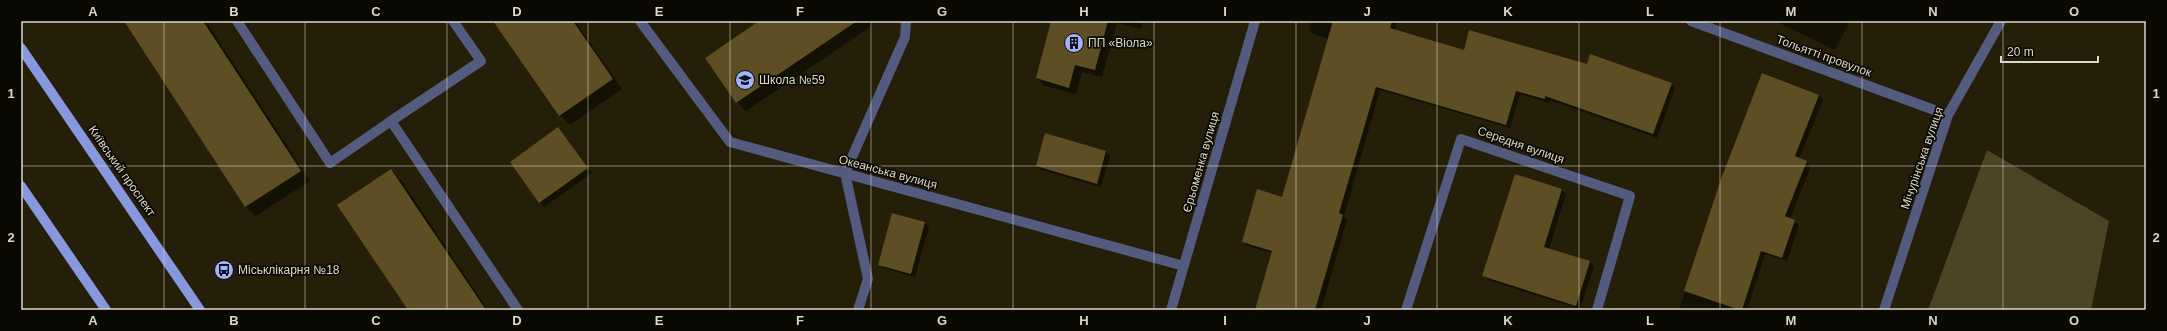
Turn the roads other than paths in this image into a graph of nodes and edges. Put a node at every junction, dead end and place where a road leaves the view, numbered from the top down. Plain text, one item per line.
1 (237, 21) edge
2 (453, 21) edge
3 (640, 21) edge
4 (906, 21) edge
5 (1255, 21) edge
6 (1691, 21) edge
7 (2001, 21) edge
8 (21, 48) edge
9 (1948, 116) junction
10 (391, 121) junction
11 (845, 174) junction
12 (21, 186) edge
13 (1184, 266) junction
14 (106, 310) edge
15 (200, 310) edge
16 (518, 310) edge
17 (858, 310) edge
18 (1171, 310) edge
19 (1406, 310) edge
20 (1597, 310) edge
21 (1884, 310) edge

1 - 10 street
2 - 10 street
3 - 11 street, Океанська вулиця
4 - 11 street
5 - 13 street, Єрьоменка вулиця
6 - 9 street, Тольятті провулок
7 - 9 street, Мічурінська вулиця
8 - 15 main road, Київський проспект
9 - 21 street, Мічурінська вулиця
10 - 16 street
11 - 13 street, Океанська вулиця
11 - 17 street
12 - 14 main road
13 - 18 street, Єрьоменка вулиця
19 - 20 street, Середня вулиця

